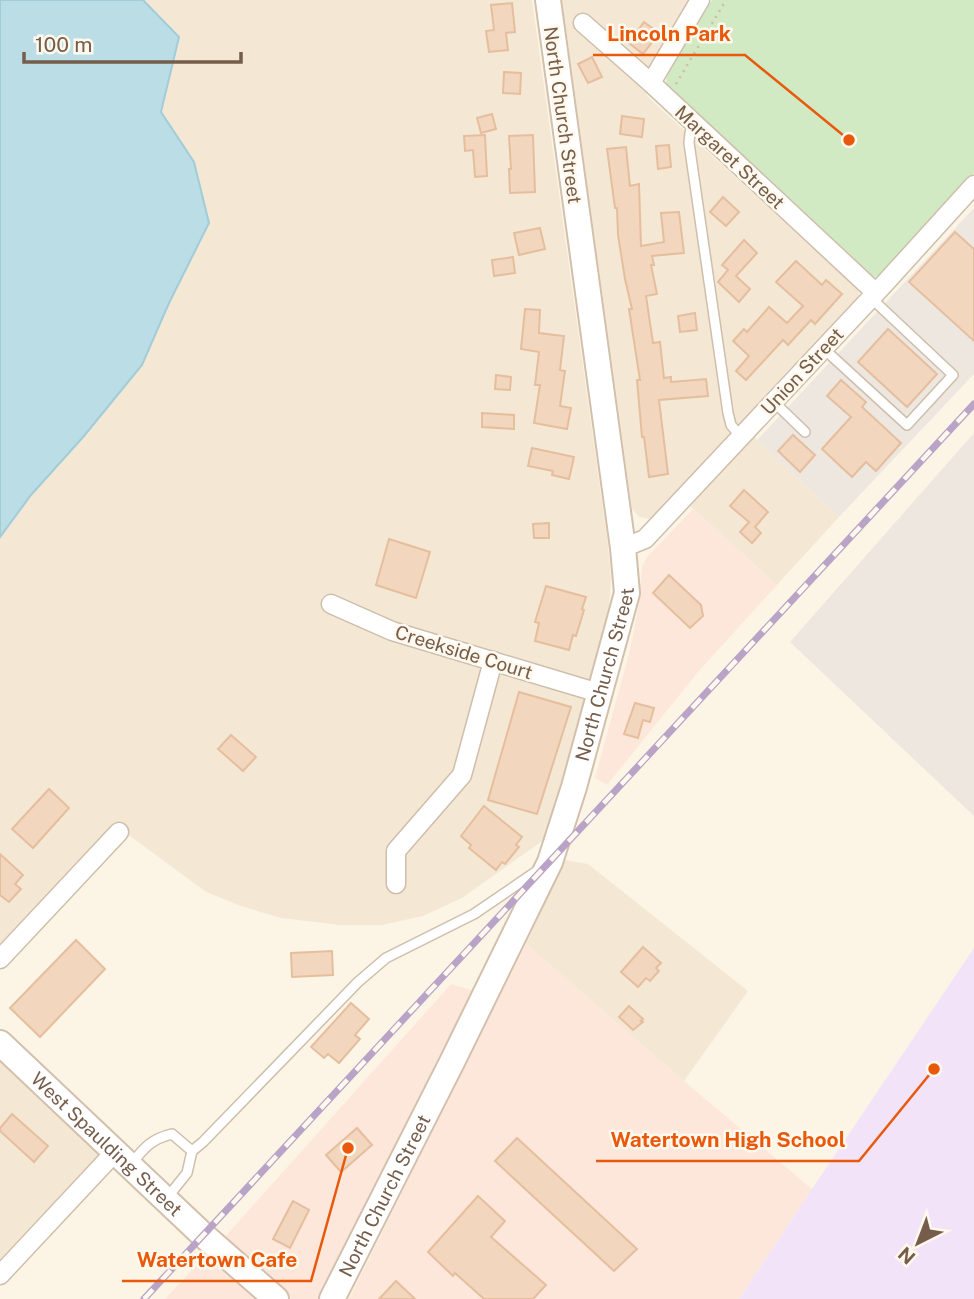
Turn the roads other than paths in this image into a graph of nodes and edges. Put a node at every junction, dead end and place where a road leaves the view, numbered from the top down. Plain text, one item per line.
1 (548, 0) edge
2 (700, 0) edge
3 (583, 23) dead end
4 (651, 83) junction
5 (694, 123) junction
6 (974, 185) edge
7 (874, 295) junction
8 (824, 349) junction
9 (774, 402) junction
10 (805, 432) dead end
11 (741, 437) junction
12 (623, 548) junction
13 (331, 604) dead end
14 (493, 661) junction
15 (599, 693) junction
16 (119, 832) dead end
17 (550, 862) junction
18 (396, 884) dead end
19 (0, 959) edge
20 (0, 1044) edge
21 (192, 1152) junction
22 (122, 1159) junction
23 (165, 1200) junction
24 (0, 1275) edge
25 (276, 1299) edge
26 (332, 1299) edge

1 - 12 main road, North Church Street
2 - 4 street
3 - 4 street, Margaret Street
4 - 5 street, Margaret Street
5 - 7 street, Margaret Street
5 - 11 lane
6 - 7 street, Union Street
7 - 8 street, Union Street
7 - 8 lane
8 - 9 street, Union Street
9 - 10 lane
9 - 11 street, Union Street
11 - 12 street, Union Street
12 - 15 main road, North Church Street
13 - 14 street, Creekside Court
14 - 15 street, Creekside Court
14 - 18 street
15 - 17 main road, North Church Street
16 - 19 street
17 - 21 lane
17 - 26 main road, North Church Street
20 - 22 main road, West Spaulding Street
21 - 22 lane
21 - 23 lane
22 - 23 main road, West Spaulding Street
22 - 24 street
23 - 25 main road, West Spaulding Street

